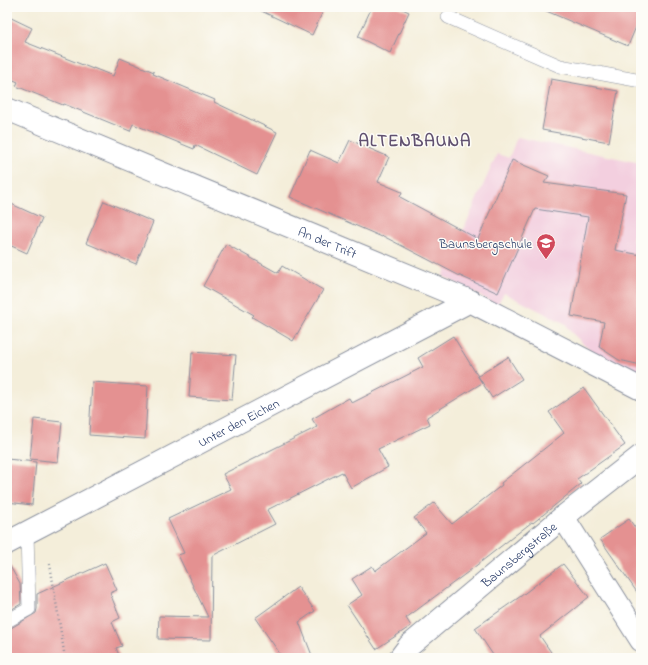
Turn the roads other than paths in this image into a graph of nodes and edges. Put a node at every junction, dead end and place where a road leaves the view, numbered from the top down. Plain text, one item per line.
1 (448, 17) dead end
2 (641, 81) edge
3 (7, 109) edge
4 (470, 301) junction
5 (641, 389) edge
6 (641, 456) edge
7 (563, 517) junction
8 (33, 529) junction
9 (7, 543) edge
10 (7, 621) edge
11 (641, 640) edge
12 (400, 658) edge

1 - 2 lane
3 - 4 street, An der Trift
4 - 5 street, An der Trift
4 - 8 street, Unter den Eichen
6 - 7 street, Baunsbergstraße
7 - 11 street
7 - 12 street, Baunsbergstraße
8 - 9 street, Unter den Eichen
8 - 10 lane

